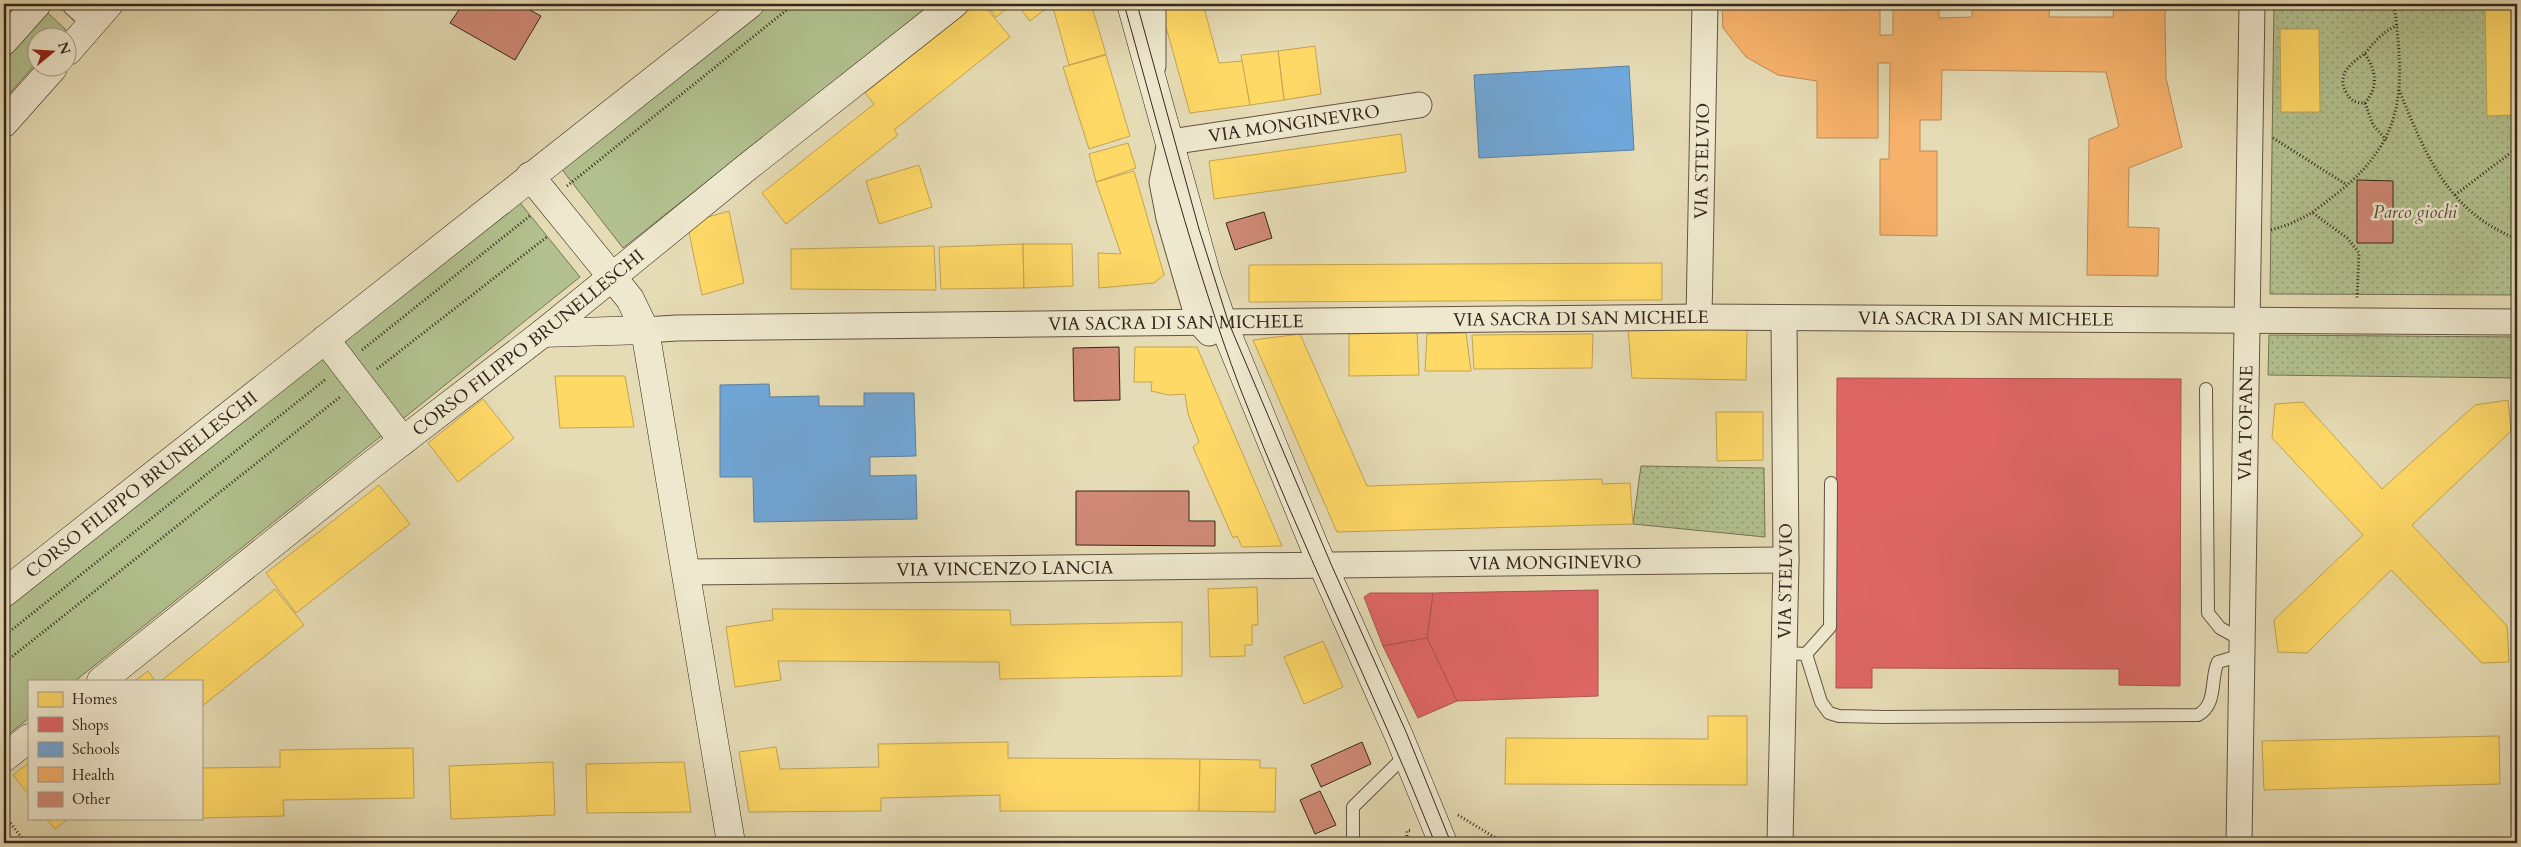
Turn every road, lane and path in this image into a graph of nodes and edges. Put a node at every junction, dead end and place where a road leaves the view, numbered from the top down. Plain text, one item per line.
1 (37, 4) edge
2 (750, 4) edge
3 (794, 4) edge
4 (954, 4) edge
5 (1131, 4) edge
6 (1151, 4) edge
7 (1705, 4) edge
8 (2252, 4) edge
9 (2394, 4) edge
10 (93, 9) edge
11 (2397, 25) junction
12 (78, 34) edge
13 (4, 40) edge
14 (2365, 54) junction
15 (1151, 76) junction
16 (44, 78) edge
17 (2399, 89) junction
18 (2365, 103) junction
19 (1419, 104) dead end
20 (4, 123) edge
21 (2272, 138) dead end
22 (2386, 140) junction
23 (1170, 142) junction
24 (2517, 148) edge
25 (520, 184) junction
26 (2347, 185) junction
27 (2455, 195) junction
28 (539, 212) junction
29 (2313, 213) junction
30 (542, 229) dead end
31 (2271, 230) dead end
32 (2517, 238) edge
33 (612, 276) junction
34 (1699, 317) junction
35 (1784, 319) junction
36 (1210, 321) junction
37 (2247, 322) junction
38 (2357, 322) junction
39 (2517, 322) edge
40 (645, 330) junction
41 (543, 333) junction
42 (325, 339) junction
43 (351, 373) junction
44 (2206, 389) dead end
45 (403, 441) junction
46 (1831, 482) dead end
47 (1786, 560) junction
48 (1323, 564) junction
49 (686, 572) junction
50 (4, 592) edge
51 (4, 636) edge
52 (2242, 648) junction
53 (1795, 653) junction
54 (4, 663) edge
55 (101, 680) edge
56 (28, 739) edge
57 (1407, 754) junction
58 (4, 758) edge
59 (1460, 814) dead end
60 (4, 815) edge
61 (26, 843) edge
62 (731, 843) edge
63 (1353, 843) edge
64 (1443, 843) edge
65 (1518, 843) edge
66 (1780, 843) edge
67 (2239, 843) edge

1 - 13 street
2 - 25 street, CORSO FILIPPO BRUNELLESCHI
3 - 28 path
4 - 33 street, CORSO FILIPPO BRUNELLESCHI
5 - 15 street
6 - 15 street
7 - 34 street, VIA STELVIO
8 - 37 street, VIA TOFANE
9 - 11 path
10 - 12 street
11 - 14 path
11 - 17 path
14 - 18 path
14 - 18 path
15 - 23 street
16 - 20 street
17 - 22 path
17 - 27 path
18 - 22 path
19 - 23 street, VIA MONGINEVRO
21 - 26 path
22 - 26 path
23 - 36 street
24 - 27 path
25 - 28 street
25 - 28 path
25 - 42 street, CORSO FILIPPO BRUNELLESCHI
26 - 29 path
27 - 32 path
28 - 33 street
28 - 43 path
29 - 31 path
29 - 38 path
30 - 43 path
33 - 40 street
33 - 41 street, CORSO FILIPPO BRUNELLESCHI
34 - 35 street, VIA SACRA DI SAN MICHELE
34 - 36 street, VIA SACRA DI SAN MICHELE
35 - 37 street, VIA SACRA DI SAN MICHELE
35 - 47 street, VIA STELVIO
36 - 40 street, VIA SACRA DI SAN MICHELE
36 - 48 street
37 - 38 street, VIA SACRA DI SAN MICHELE
37 - 52 street, VIA TOFANE
38 - 39 street, VIA SACRA DI SAN MICHELE
40 - 41 street
40 - 49 street
41 - 45 street, CORSO FILIPPO BRUNELLESCHI
42 - 43 street
42 - 50 street, CORSO FILIPPO BRUNELLESCHI
43 - 45 street
43 - 51 path
43 - 54 path
44 - 52 lane
45 - 55 street, CORSO FILIPPO BRUNELLESCHI
46 - 53 lane
47 - 48 street, VIA MONGINEVRO
47 - 53 street, VIA STELVIO
48 - 49 street, VIA VINCENZO LANCIA
48 - 57 street
49 - 62 street
52 - 53 lane
52 - 67 street, VIA TOFANE
53 - 66 street, VIA STELVIO
56 - 58 street
57 - 63 lane
57 - 64 street
59 - 65 path
60 - 61 path

